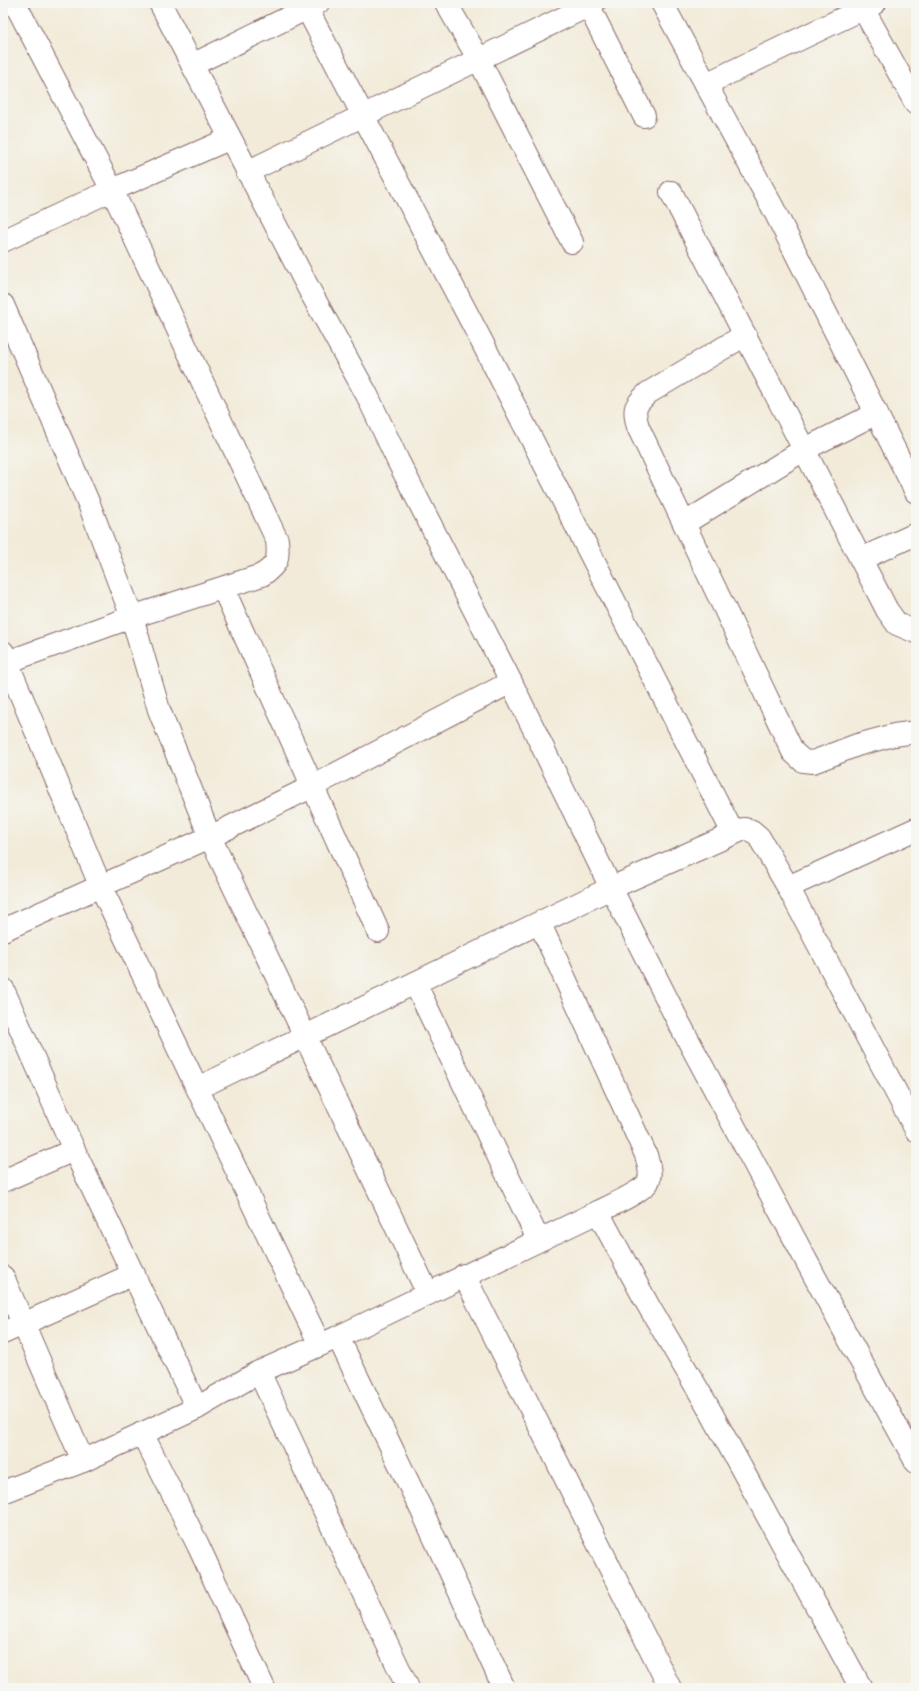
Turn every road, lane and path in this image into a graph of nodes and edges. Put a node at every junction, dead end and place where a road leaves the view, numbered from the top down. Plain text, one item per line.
1 (15, 3) edge
2 (160, 3) edge
3 (446, 3) edge
4 (662, 3) edge
5 (590, 4) edge
6 (310, 5) edge
7 (866, 5) edge
8 (478, 58) junction
9 (192, 65) junction
10 (706, 84) junction
11 (916, 104) edge
12 (364, 116) junction
13 (644, 116) dead end
14 (229, 139) junction
15 (247, 172) junction
16 (112, 190) junction
17 (671, 192) dead end
18 (3, 241) edge
19 (572, 242) dead end
20 (3, 305) edge
21 (745, 335) junction
22 (877, 413) junction
23 (805, 449) junction
24 (916, 492) edge
25 (685, 523) junction
26 (916, 534) edge
27 (861, 559) junction
28 (223, 588) junction
29 (132, 617) junction
30 (916, 632) edge
31 (5, 657) edge
32 (511, 682) junction
33 (916, 732) edge
34 (311, 787) junction
35 (916, 829) edge
36 (733, 833) junction
37 (210, 837) junction
38 (100, 885) junction
39 (788, 887) junction
40 (611, 888) junction
41 (540, 924) junction
42 (3, 930) edge
43 (378, 931) dead end
44 (415, 983) junction
45 (3, 989) edge
46 (305, 1036) junction
47 (198, 1088) junction
48 (916, 1130) edge
49 (74, 1150) junction
50 (3, 1181) edge
51 (598, 1212) junction
52 (538, 1240) junction
53 (134, 1274) junction
54 (464, 1275) junction
55 (3, 1277) edge
56 (428, 1294) junction
57 (24, 1324) junction
58 (3, 1333) edge
59 (329, 1341) junction
60 (259, 1372) junction
61 (197, 1408) junction
62 (142, 1433) junction
63 (83, 1461) junction
64 (916, 1462) edge
65 (3, 1492) edge
66 (264, 1688) edge
67 (408, 1688) edge
68 (504, 1688) edge
69 (670, 1688) edge
70 (861, 1688) edge

1 - 16 street
2 - 9 street
3 - 8 street
4 - 10 street
5 - 8 street
5 - 13 street
6 - 9 street
6 - 12 street
7 - 10 street
7 - 11 street
8 - 12 street
8 - 19 street
9 - 14 street
10 - 22 street
12 - 15 street
12 - 36 street
14 - 15 street
14 - 16 street
15 - 32 street
16 - 18 street
16 - 28 street
17 - 21 street
20 - 29 street
21 - 23 street
21 - 25 street
22 - 23 street
22 - 24 street
23 - 25 street
23 - 27 street
25 - 33 street
26 - 27 street
27 - 30 street
28 - 29 street
28 - 34 street
29 - 31 street
29 - 37 street
31 - 38 street
32 - 34 street
32 - 40 street
34 - 37 street
34 - 43 street
35 - 39 street
36 - 39 street
36 - 40 street
37 - 38 street
37 - 46 street
38 - 42 street
38 - 47 street
39 - 48 street
40 - 41 street
40 - 64 street
41 - 44 street
41 - 51 street
44 - 46 street
44 - 52 street
45 - 49 street
46 - 47 street
46 - 56 street
47 - 59 street
49 - 50 street
49 - 53 street
51 - 52 street
51 - 70 street
52 - 54 street
53 - 57 street
53 - 61 street
54 - 56 street
54 - 69 street
55 - 57 street
56 - 59 street
57 - 58 street
57 - 63 street
59 - 60 street
59 - 68 street
60 - 61 street
60 - 67 street
61 - 62 street
62 - 63 street
62 - 66 street
63 - 65 street

